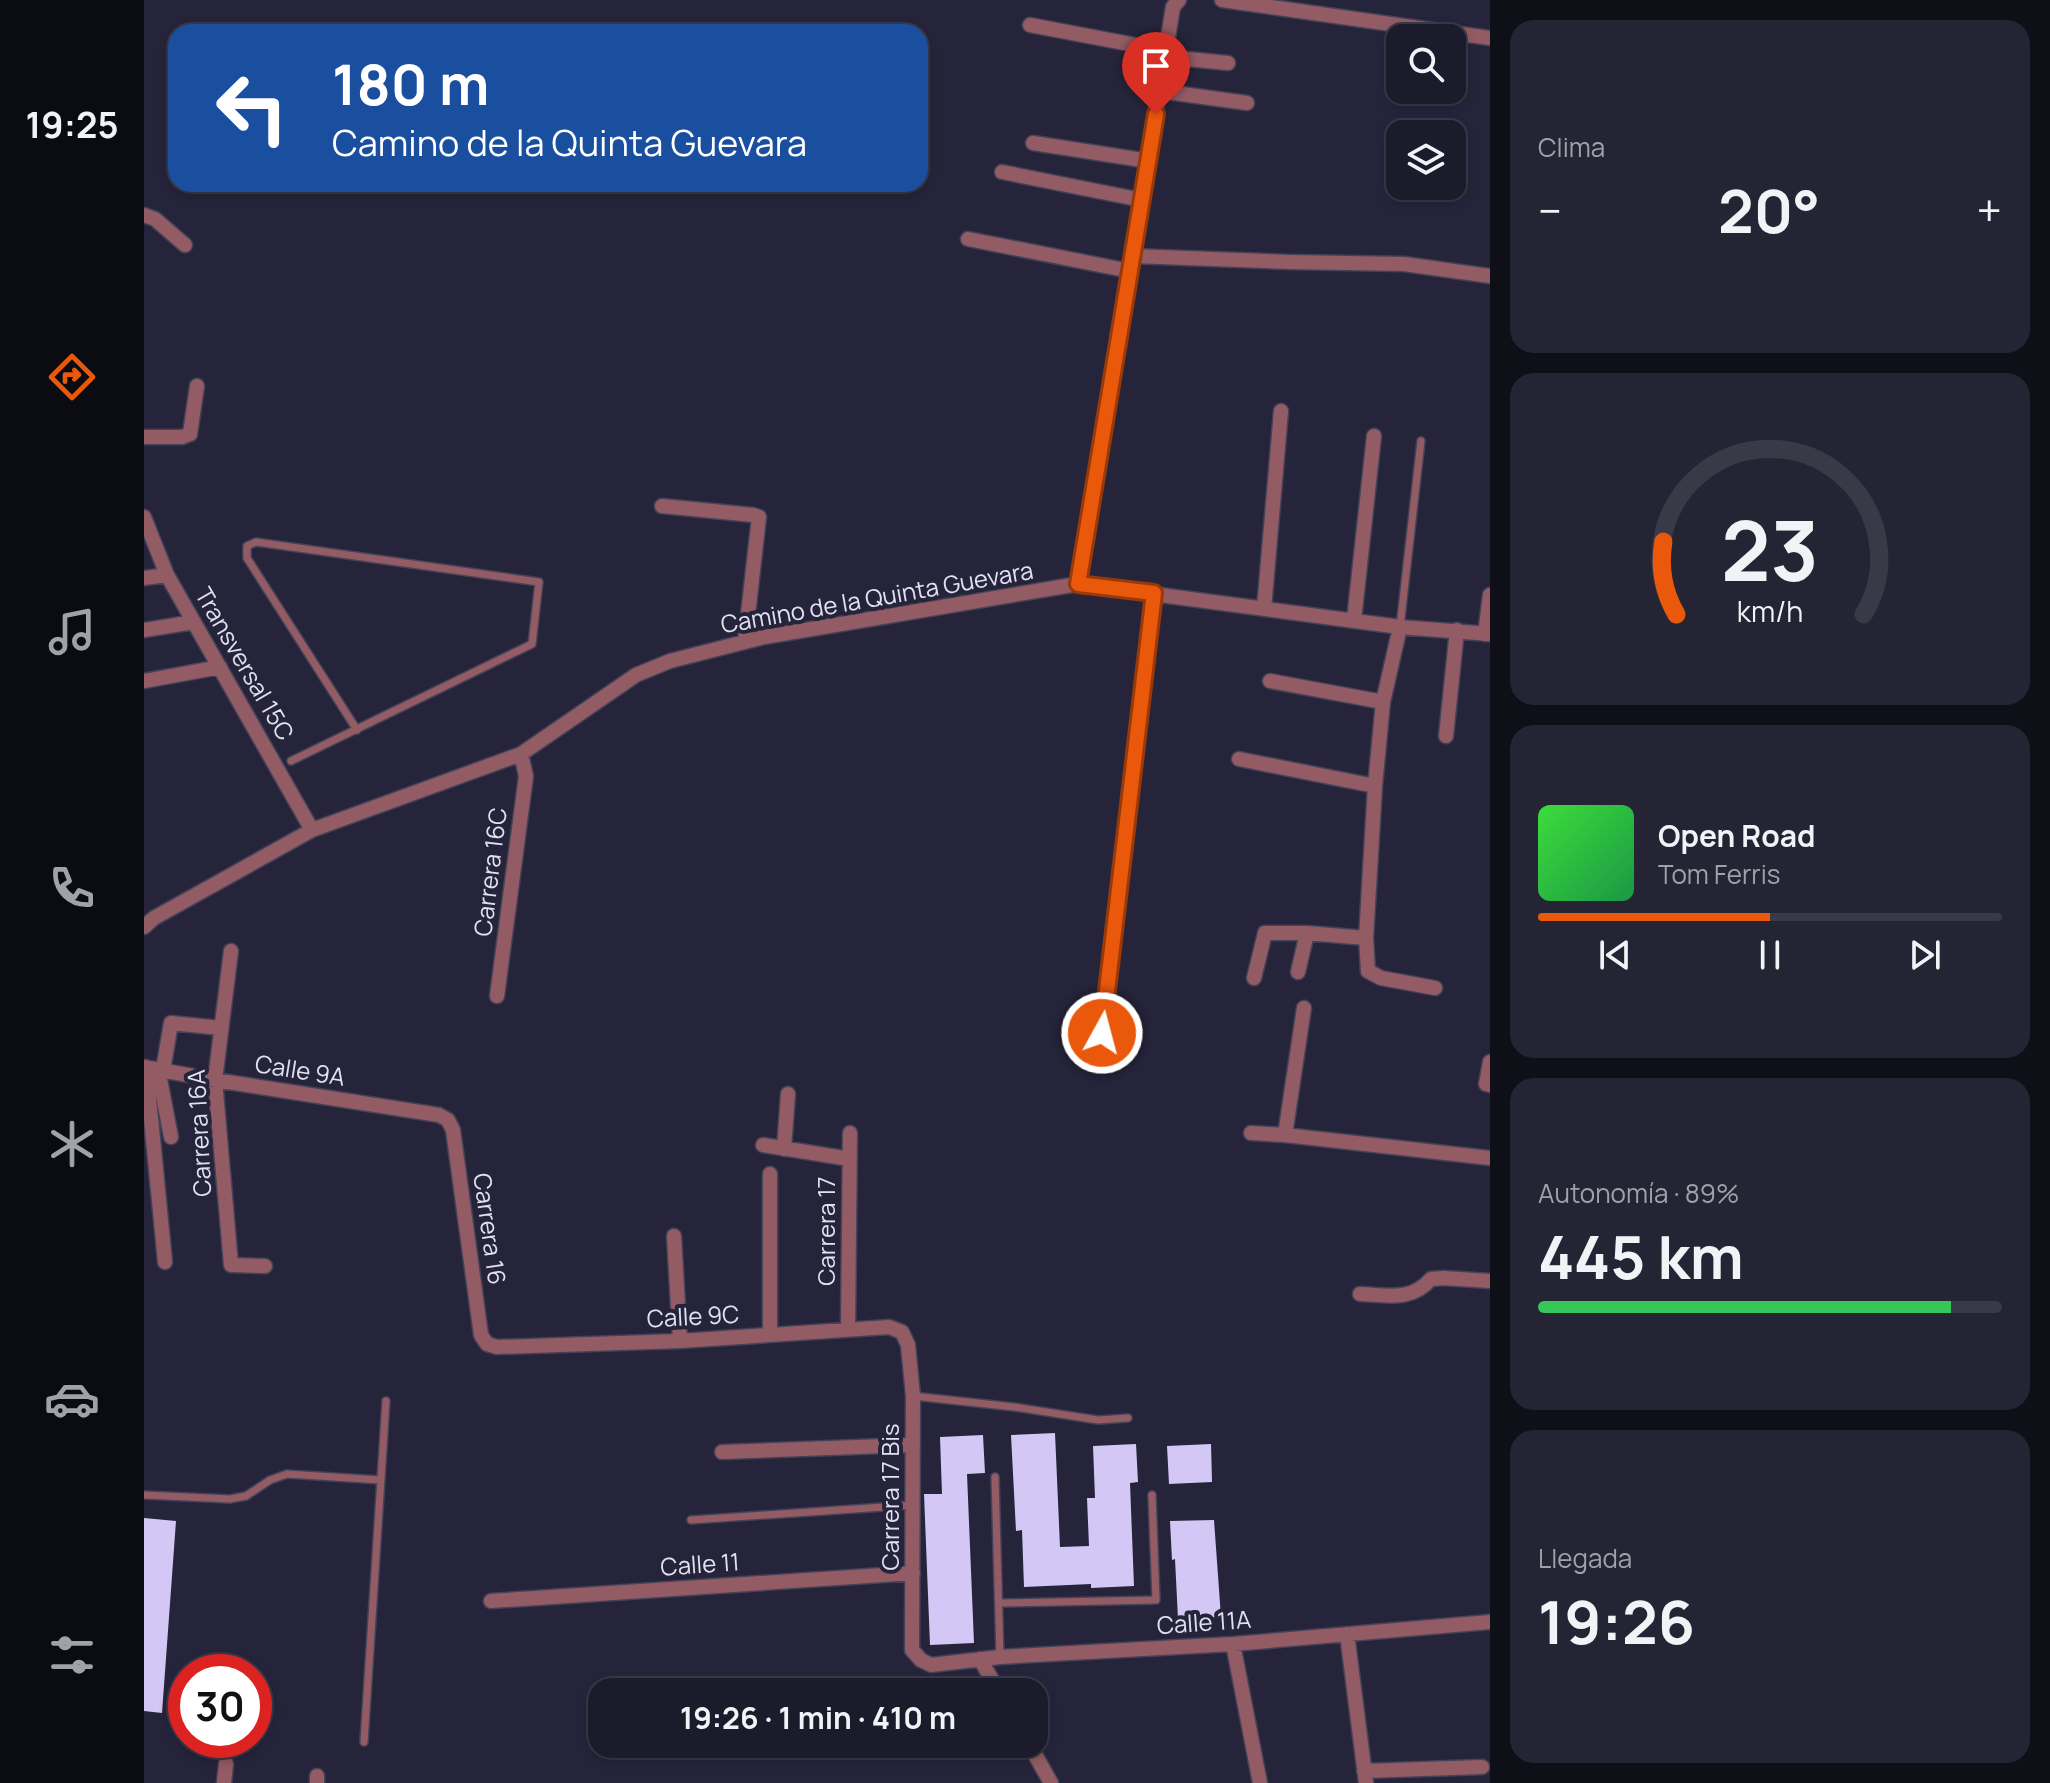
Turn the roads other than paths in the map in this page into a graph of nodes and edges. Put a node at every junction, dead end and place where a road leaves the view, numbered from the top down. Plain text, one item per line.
1 (1179, 0) edge
2 (1222, 0) edge
3 (1282, 4) edge
4 (1030, 25) dead end
5 (1490, 38) edge
6 (1166, 54) junction
7 (1228, 63) dead end
8 (1160, 91) junction
9 (1247, 103) dead end
10 (1033, 143) dead end
11 (1149, 161) junction
12 (1002, 172) dead end
13 (1142, 200) junction
14 (144, 215) edge
15 (968, 239) dead end
16 (185, 245) dead end
17 (1133, 256) junction
18 (1130, 271) junction
19 (1490, 276) edge
20 (197, 386) dead end
21 (1281, 411) dead end
22 (1374, 436) dead end
23 (144, 437) edge
24 (1421, 441) dead end
25 (662, 506) dead end
26 (144, 517) edge
27 (167, 575) junction
28 (144, 578) edge
29 (1078, 584) junction
30 (1154, 593) junction
31 (1490, 595) edge
32 (1264, 609) junction
33 (1354, 620) junction
34 (194, 622) junction
35 (1400, 627) junction
36 (144, 630) edge
37 (1457, 630) junction
38 (1488, 634) edge
39 (745, 641) junction
40 (220, 667) junction
41 (144, 681) edge
42 (1270, 681) dead end
43 (1383, 702) junction
44 (357, 730) junction
45 (1446, 736) dead end
46 (521, 754) junction
47 (1239, 759) dead end
48 (285, 764) junction
49 (1375, 786) junction
50 (312, 830) junction
51 (144, 927) edge
52 (1307, 933) junction
53 (1366, 938) junction
54 (231, 951) dead end
55 (1298, 972) dead end
56 (1254, 978) dead end
57 (1435, 988) dead end
58 (497, 996) dead end
59 (1304, 1008) dead end
60 (221, 1028) junction
61 (1102, 1033) dead end
62 (1490, 1062) edge
63 (153, 1068) edge
64 (215, 1080) junction
65 (1490, 1085) edge
66 (788, 1094) dead end
67 (448, 1120) joint
68 (850, 1133) dead end
69 (1251, 1133) dead end
70 (1285, 1135) junction
71 (171, 1137) dead end
72 (763, 1145) dead end
73 (784, 1149) junction
74 (1490, 1158) edge
75 (850, 1159) junction
76 (770, 1174) dead end
77 (674, 1236) dead end
78 (165, 1262) dead end
79 (265, 1266) dead end
80 (1490, 1281) edge
81 (1360, 1294) dead end
82 (848, 1330) junction
83 (902, 1332) joint
84 (770, 1335) junction
85 (680, 1341) junction
86 (487, 1344) joint
87 (913, 1396) junction
88 (386, 1401) dead end
89 (1128, 1418) dead end
90 (912, 1445) junction
91 (722, 1452) dead end
92 (995, 1477) dead end
93 (381, 1480) junction
94 (144, 1495) edge
95 (1152, 1495) dead end
96 (913, 1505) junction
97 (691, 1520) dead end
98 (913, 1573) junction
99 (491, 1601) dead end
100 (999, 1603) junction
101 (1490, 1622) edge
102 (1347, 1634) junction
103 (1233, 1644) junction
104 (1000, 1657) junction
105 (980, 1659) junction
106 (921, 1660) joint
107 (991, 1678) edge
108 (364, 1742) dead end
109 (1037, 1758) edge
110 (226, 1764) dead end
111 (1482, 1767) dead end
112 (1365, 1777) edge
113 (224, 1783) edge
114 (1051, 1783) edge
115 (1260, 1783) edge

1 - 6 street
2 - 3 street
3 - 5 street
4 - 6 street
6 - 7 street
6 - 8 street
8 - 9 street
8 - 11 street
10 - 11 street
11 - 13 street
12 - 13 street
13 - 17 street
14 - 16 street
15 - 18 street
17 - 18 street
17 - 19 street
18 - 29 street
20 - 23 street
21 - 32 street
22 - 33 street
24 - 35 lane
25 - 39 street
26 - 27 street, Transversal 15C
27 - 28 street
27 - 34 street, Transversal 15C
29 - 30 street, Camino de la Quinta Guevara
29 - 39 street, Camino de la Quinta Guevara
30 - 32 street, Camino de la Quinta Guevara
30 - 61 street
31 - 38 street
32 - 33 street, Camino de la Quinta Guevara
33 - 35 street, Camino de la Quinta Guevara
34 - 36 street
34 - 40 street, Transversal 15C
35 - 37 street, Camino de la Quinta Guevara
35 - 43 street
37 - 38 street, Camino de la Quinta Guevara
37 - 45 street
39 - 46 street, Camino de la Quinta Guevara
40 - 41 street
40 - 48 street, Transversal 15C
42 - 43 street
43 - 49 street
44 - 44 lane
44 - 48 lane
46 - 50 street, Camino de la Quinta Guevara
46 - 58 street, Carrera 16C
47 - 49 street
48 - 50 street, Transversal 15C
49 - 53 street
50 - 51 street, Camino de la Quinta Guevara
52 - 53 street
52 - 55 street
52 - 56 street
53 - 57 street
54 - 60 street, Carrera 16A
59 - 70 street
60 - 63 street
60 - 64 street, Carrera 16A
62 - 65 street
63 - 64 street, Calle 9A
63 - 71 street
63 - 78 street
64 - 67 street, Calle 9A
64 - 79 street, Carrera 16A
66 - 73 street
67 - 86 street, Carrera 16
68 - 75 street, Carrera 17
69 - 70 street
70 - 74 street
72 - 73 street
73 - 75 street
75 - 82 street, Carrera 17
76 - 84 street
77 - 85 street
80 - 81 street
82 - 83 street, Calle 9C
82 - 84 street, Calle 9C
83 - 87 street, Carrera 17 Bis
84 - 85 street, Calle 9C
85 - 86 street, Calle 9C
87 - 89 lane
87 - 90 street, Carrera 17 Bis
88 - 93 lane
90 - 91 street
90 - 96 street, Carrera 17 Bis
92 - 100 lane
93 - 94 lane
93 - 108 lane
95 - 100 lane
96 - 97 lane
96 - 98 street, Carrera 17 Bis
98 - 99 street, Calle 11
98 - 106 street, Carrera 17 Bis
100 - 104 lane
101 - 102 street, Calle 11A
102 - 103 street, Calle 11A
102 - 112 street
103 - 104 street, Calle 11A
103 - 115 street
104 - 105 street, Calle 11A
105 - 106 street, Calle 11A
105 - 107 street
109 - 114 street
110 - 113 street
111 - 112 street

